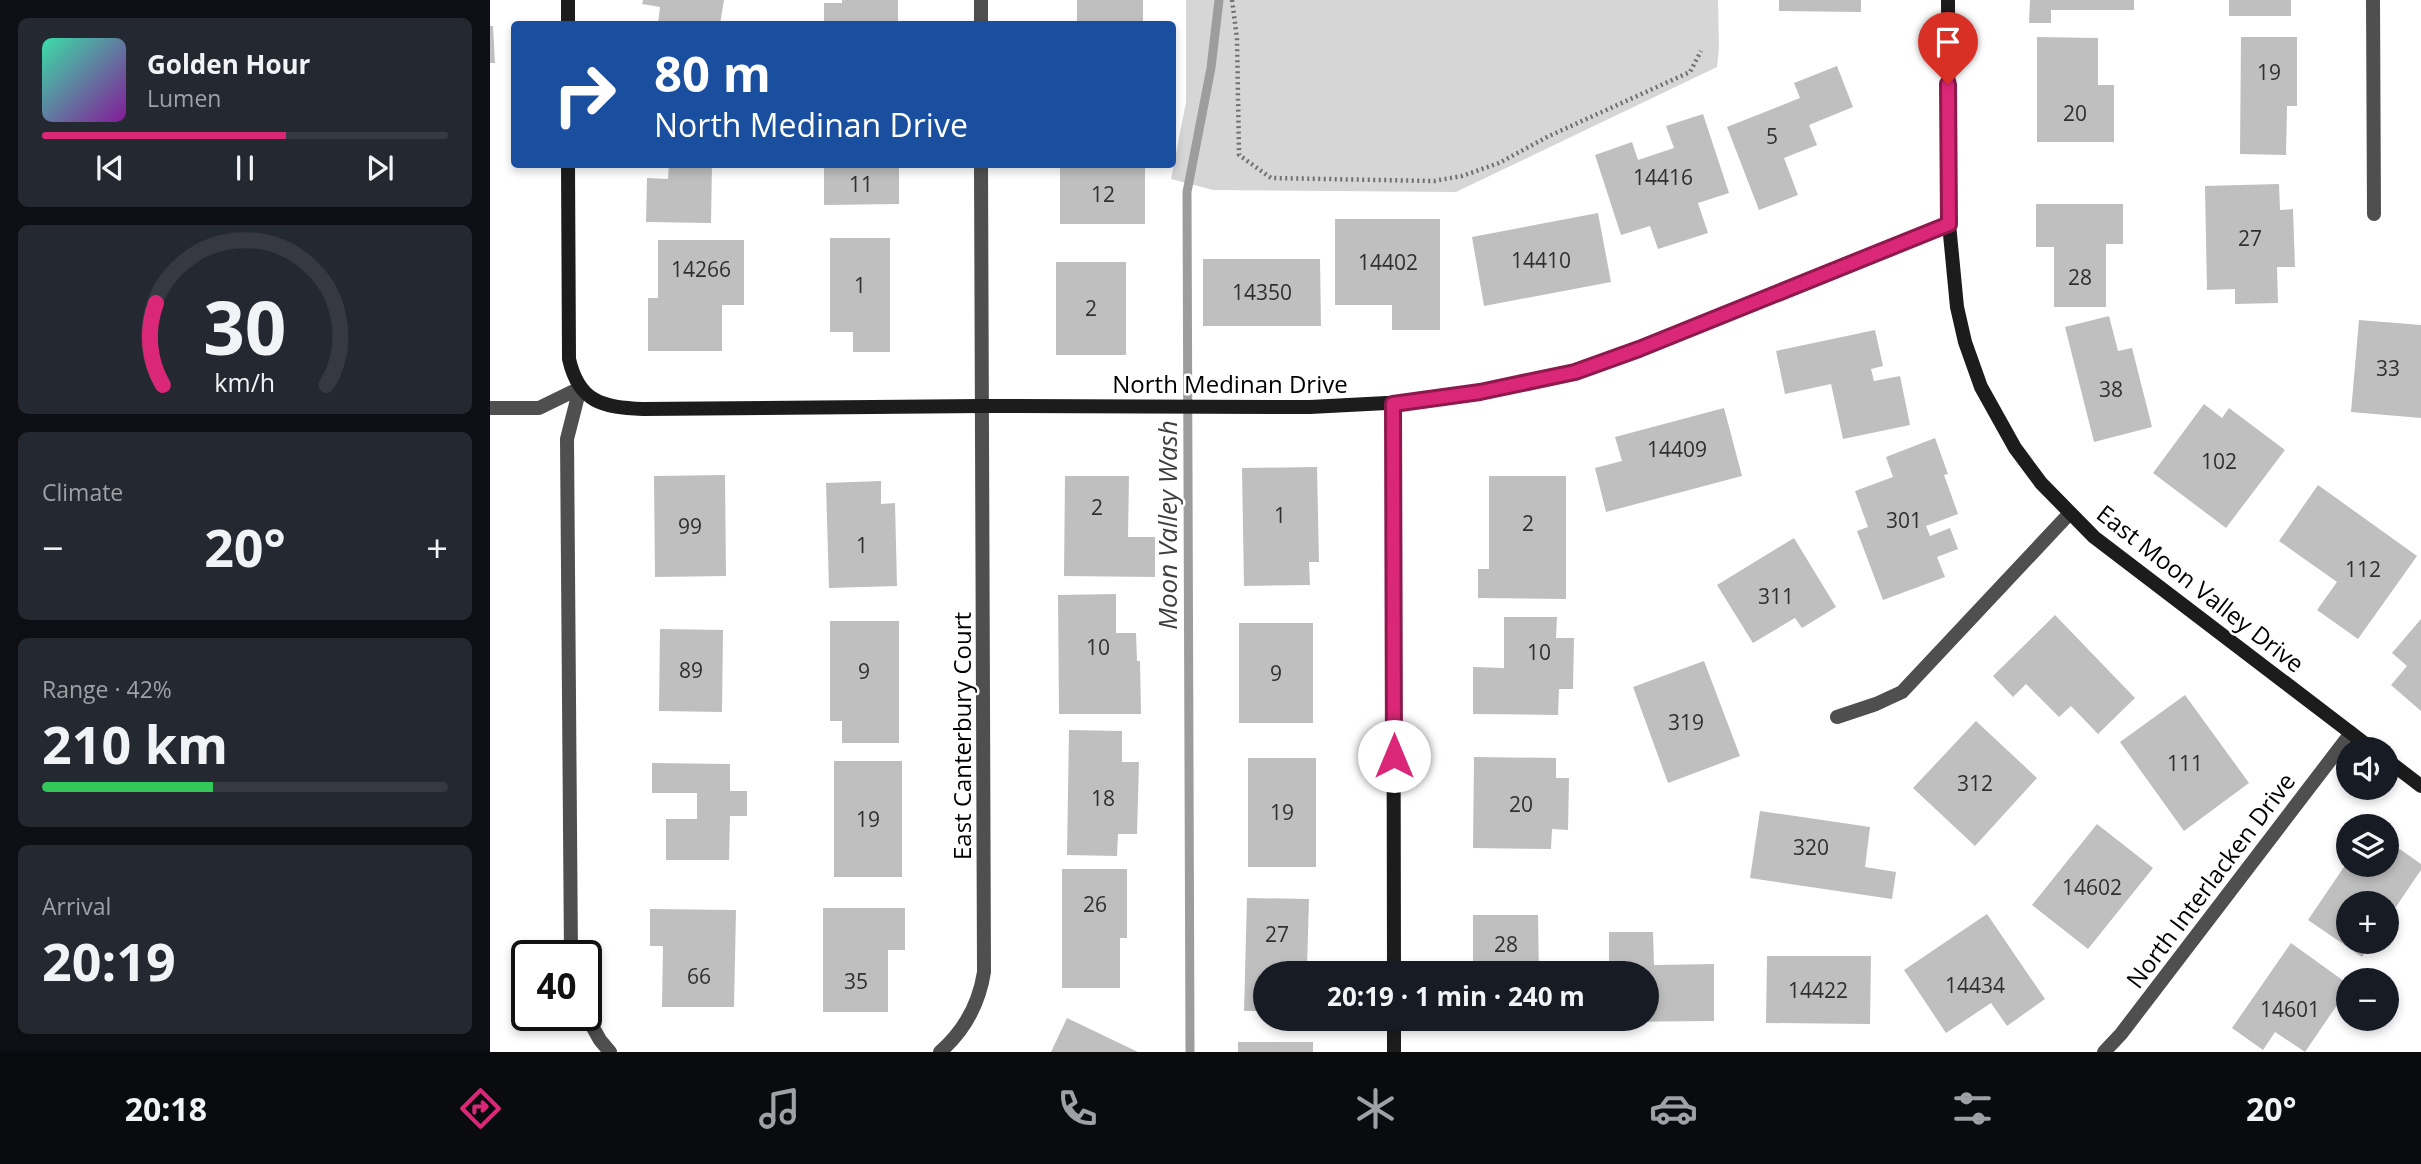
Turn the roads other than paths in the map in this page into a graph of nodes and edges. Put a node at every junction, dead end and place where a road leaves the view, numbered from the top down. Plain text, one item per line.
1 (568, 0) edge
2 (981, 0) edge
3 (1948, 0) edge
4 (2373, 0) edge
5 (568, 21) edge
6 (981, 21) edge
7 (568, 168) edge
8 (981, 168) edge
9 (2374, 214) dead end
10 (1949, 224) junction
11 (580, 388) junction
12 (1393, 404) junction
13 (982, 406) junction
14 (490, 408) edge
15 (2070, 513) junction
16 (1837, 717) dead end
17 (2351, 733) junction
18 (2356, 737) edge
19 (2399, 769) edge
20 (2421, 786) edge
21 (570, 940) edge
22 (1394, 961) edge
23 (596, 1031) edge
24 (1394, 1031) edge
25 (610, 1052) edge
26 (940, 1052) edge
27 (1394, 1052) edge
28 (2104, 1052) edge

1 - 5 street
2 - 6 street
3 - 10 street, East Moon Valley Drive
4 - 9 street
7 - 11 street
8 - 13 street, East Canterbury Court
10 - 12 street, North Medinan Drive
10 - 15 street, East Moon Valley Drive
11 - 13 street, North Medinan Drive
11 - 14 street
11 - 21 street
12 - 13 street, North Medinan Drive
12 - 22 street
13 - 26 street, East Canterbury Court
15 - 16 street
15 - 17 street, East Moon Valley Drive
17 - 18 street, East Moon Valley Drive
17 - 28 street, North Interlacken Drive
19 - 20 street
23 - 25 street
24 - 27 street

